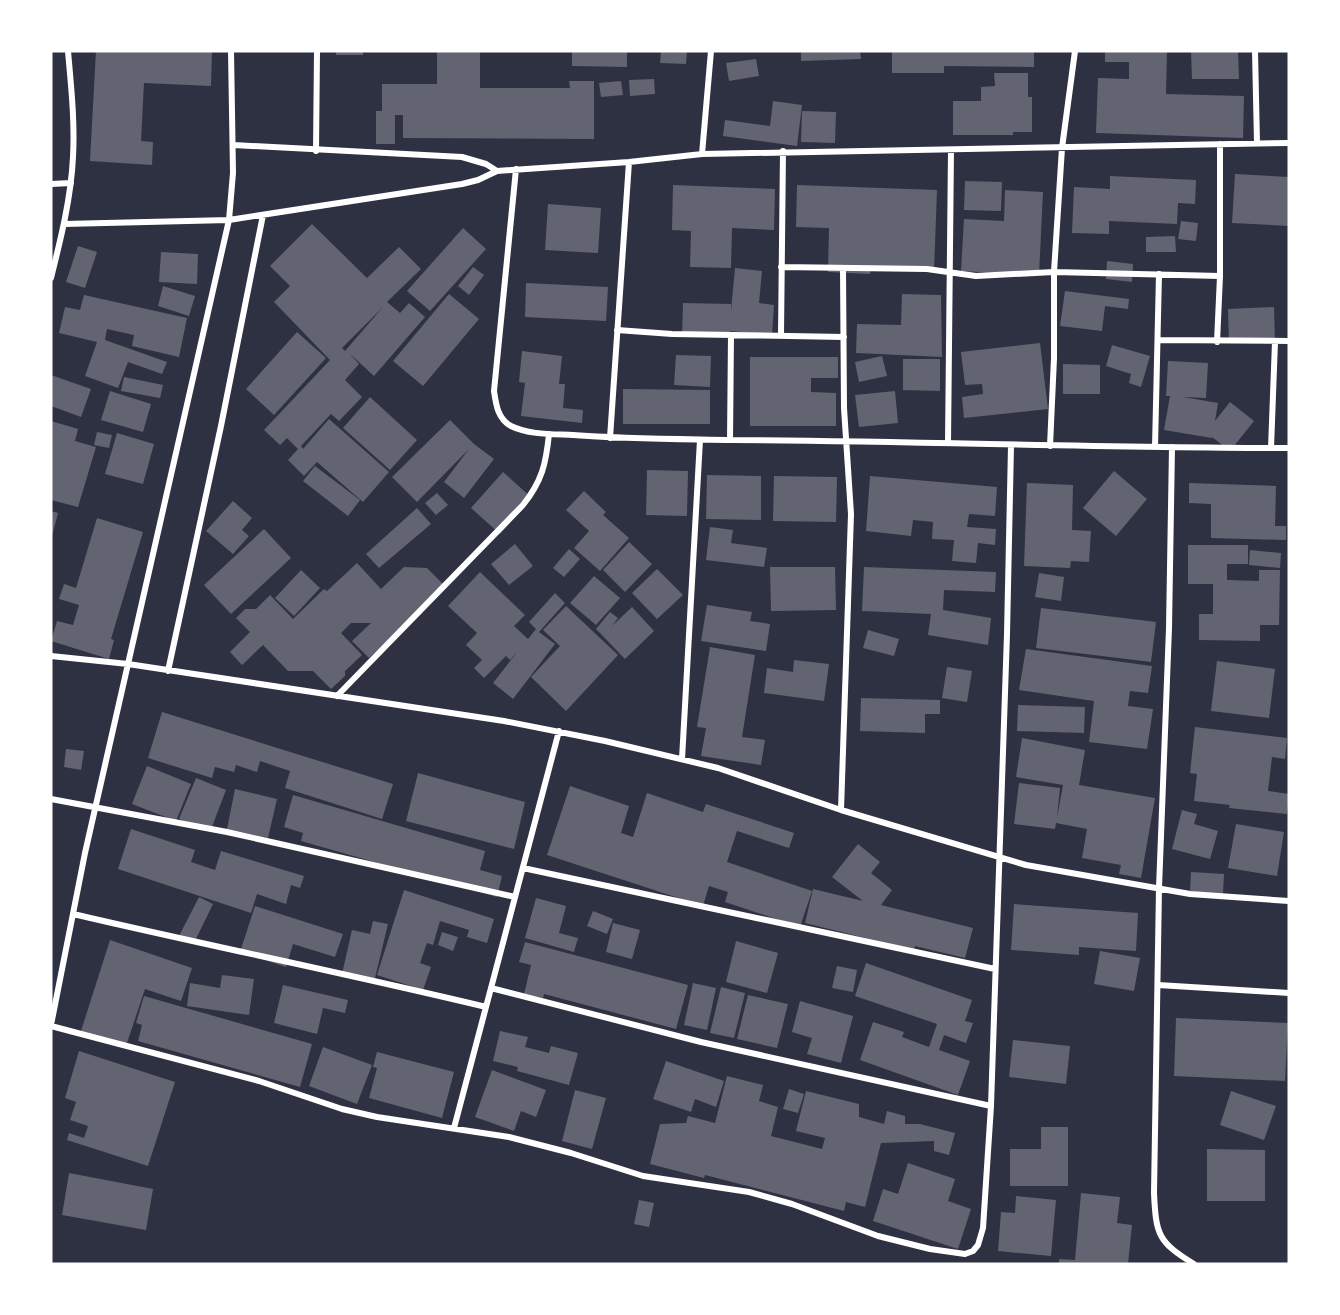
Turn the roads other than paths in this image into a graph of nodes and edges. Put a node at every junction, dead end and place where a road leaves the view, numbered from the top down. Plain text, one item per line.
1 (68, 51) edge
2 (231, 51) edge
3 (317, 51) edge
4 (711, 51) edge
5 (1075, 51) edge
6 (1255, 51) edge
7 (1257, 143) junction
8 (1289, 143) edge
9 (1220, 144) junction
10 (232, 145) junction
11 (1062, 148) junction
12 (951, 150) junction
13 (316, 151) junction
14 (783, 151) junction
15 (702, 154) junction
16 (629, 162) junction
17 (516, 169) junction
18 (497, 171) junction
19 (71, 183) junction
20 (51, 184) edge
21 (263, 215) junction
22 (229, 220) junction
23 (64, 224) junction
24 (781, 267) junction
25 (843, 269) junction
26 (949, 271) junction
27 (1054, 272) junction
28 (1159, 274) junction
29 (1220, 276) junction
30 (51, 278) edge
31 (617, 330) junction
32 (731, 335) junction
33 (781, 335) junction
34 (844, 337) junction
35 (1158, 340) junction
36 (1289, 341) edge
37 (1217, 342) junction
38 (1275, 342) junction
39 (549, 434) junction
40 (610, 438) junction
41 (700, 440) junction
42 (730, 440) junction
43 (846, 441) junction
44 (948, 443) junction
45 (1011, 446) junction
46 (1050, 446) junction
47 (1155, 447) junction
48 (1172, 447) junction
49 (1271, 448) junction
50 (1289, 448) edge
51 (51, 656) edge
52 (128, 664) junction
53 (168, 671) junction
54 (337, 696) junction
55 (559, 731) junction
56 (682, 759) junction
57 (51, 799) edge
58 (96, 806) junction
59 (841, 810) junction
60 (999, 858) junction
61 (523, 868) junction
62 (1159, 888) junction
63 (514, 897) junction
64 (1289, 901) edge
65 (73, 914) junction
66 (994, 969) junction
67 (1158, 985) junction
68 (491, 988) junction
69 (1289, 993) edge
70 (486, 1007) junction
71 (51, 1025) edge
72 (991, 1106) junction
73 (454, 1128) junction
74 (1194, 1264) edge

1 - 19 street
2 - 10 street
3 - 13 street
4 - 15 street
5 - 11 street
6 - 7 street
7 - 8 street
7 - 9 street
9 - 11 street
9 - 29 street
10 - 13 street
10 - 22 street
11 - 12 street
11 - 27 street
12 - 14 street
12 - 26 street
13 - 18 street
14 - 15 street
14 - 24 street
15 - 16 street
16 - 17 street
16 - 31 street
17 - 18 street
17 - 39 street
18 - 21 street
19 - 20 street
19 - 23 street
21 - 22 street
21 - 53 street
22 - 23 street
22 - 52 street
23 - 30 street
24 - 25 street
24 - 33 street
25 - 26 street
25 - 34 street
26 - 27 street
26 - 44 street
27 - 28 street
27 - 46 street
28 - 29 street
28 - 35 street
29 - 37 street
31 - 32 street
31 - 40 street
32 - 33 street
32 - 42 street
33 - 34 street
34 - 43 street
35 - 37 street
35 - 47 street
36 - 38 street
37 - 38 street
38 - 49 street
39 - 40 street
39 - 54 street
40 - 41 street
41 - 42 street
41 - 56 street
42 - 43 street
43 - 44 street
43 - 59 street
44 - 45 street
45 - 46 street
45 - 60 street
46 - 47 street
47 - 48 street
48 - 49 street
48 - 62 street
49 - 50 street
51 - 52 street
52 - 53 street
52 - 58 street
53 - 54 street
54 - 55 street
55 - 56 street
55 - 61 street
56 - 59 street
57 - 58 street
58 - 63 street
58 - 65 street
59 - 60 street
60 - 62 street
60 - 66 street
61 - 63 street
61 - 66 street
62 - 64 street
62 - 67 street
63 - 68 street
65 - 70 street
65 - 71 street
66 - 72 street
67 - 69 street
67 - 74 street
68 - 70 street
68 - 72 street
70 - 73 street
71 - 73 street
72 - 73 street

